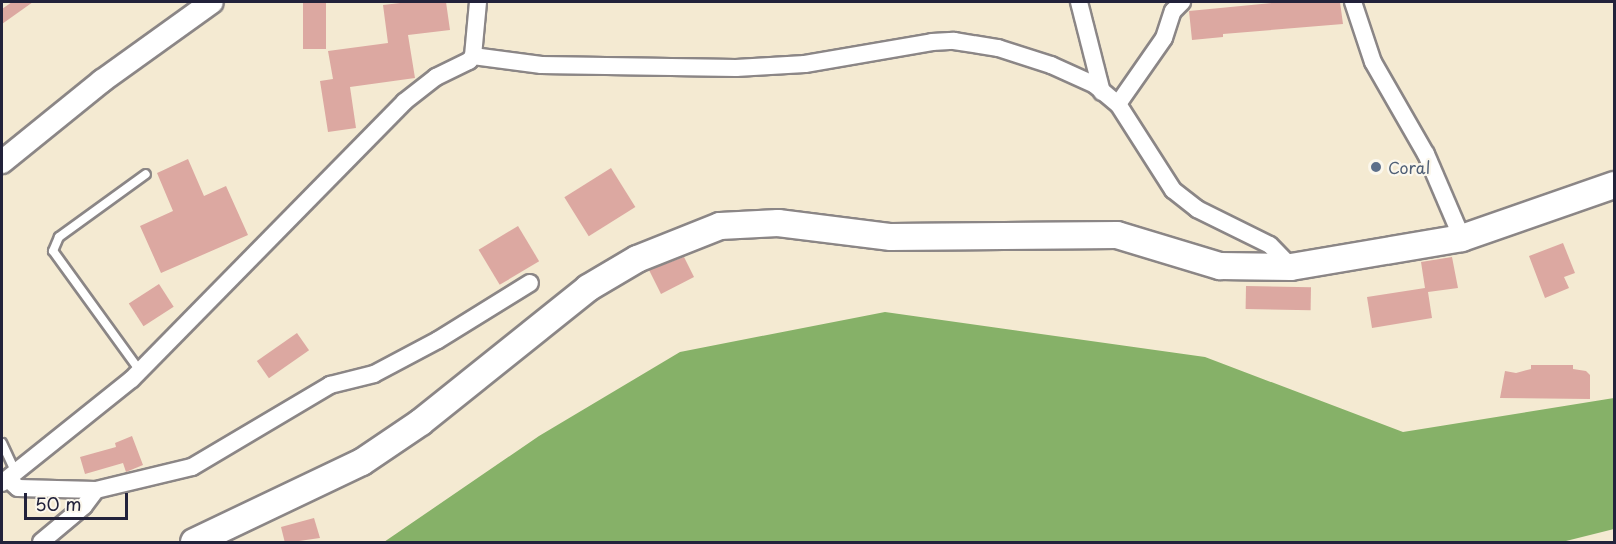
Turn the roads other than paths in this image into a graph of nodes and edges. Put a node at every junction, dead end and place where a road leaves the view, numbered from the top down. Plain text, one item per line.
1 (212, 2) edge
2 (478, 2) edge
3 (1079, 2) edge
4 (1182, 2) edge
5 (1353, 2) edge
6 (473, 56) junction
7 (1102, 92) junction
8 (1118, 104) junction
9 (2, 162) edge
10 (146, 174) dead end
11 (1614, 186) edge
12 (1462, 238) junction
13 (1291, 267) junction
14 (530, 282) dead end
15 (140, 371) junction
16 (2, 443) edge
17 (8, 478) edge
18 (96, 490) junction
19 (41, 543) edge
20 (194, 543) edge

1 - 9 main road
2 - 6 street
3 - 7 street
4 - 8 street
5 - 12 street
6 - 7 street
6 - 15 street
7 - 8 street
8 - 13 street
10 - 15 lane
11 - 12 main road
12 - 13 main road
13 - 20 main road
14 - 18 street
15 - 17 street
16 - 17 lane
17 - 18 street
18 - 19 street

